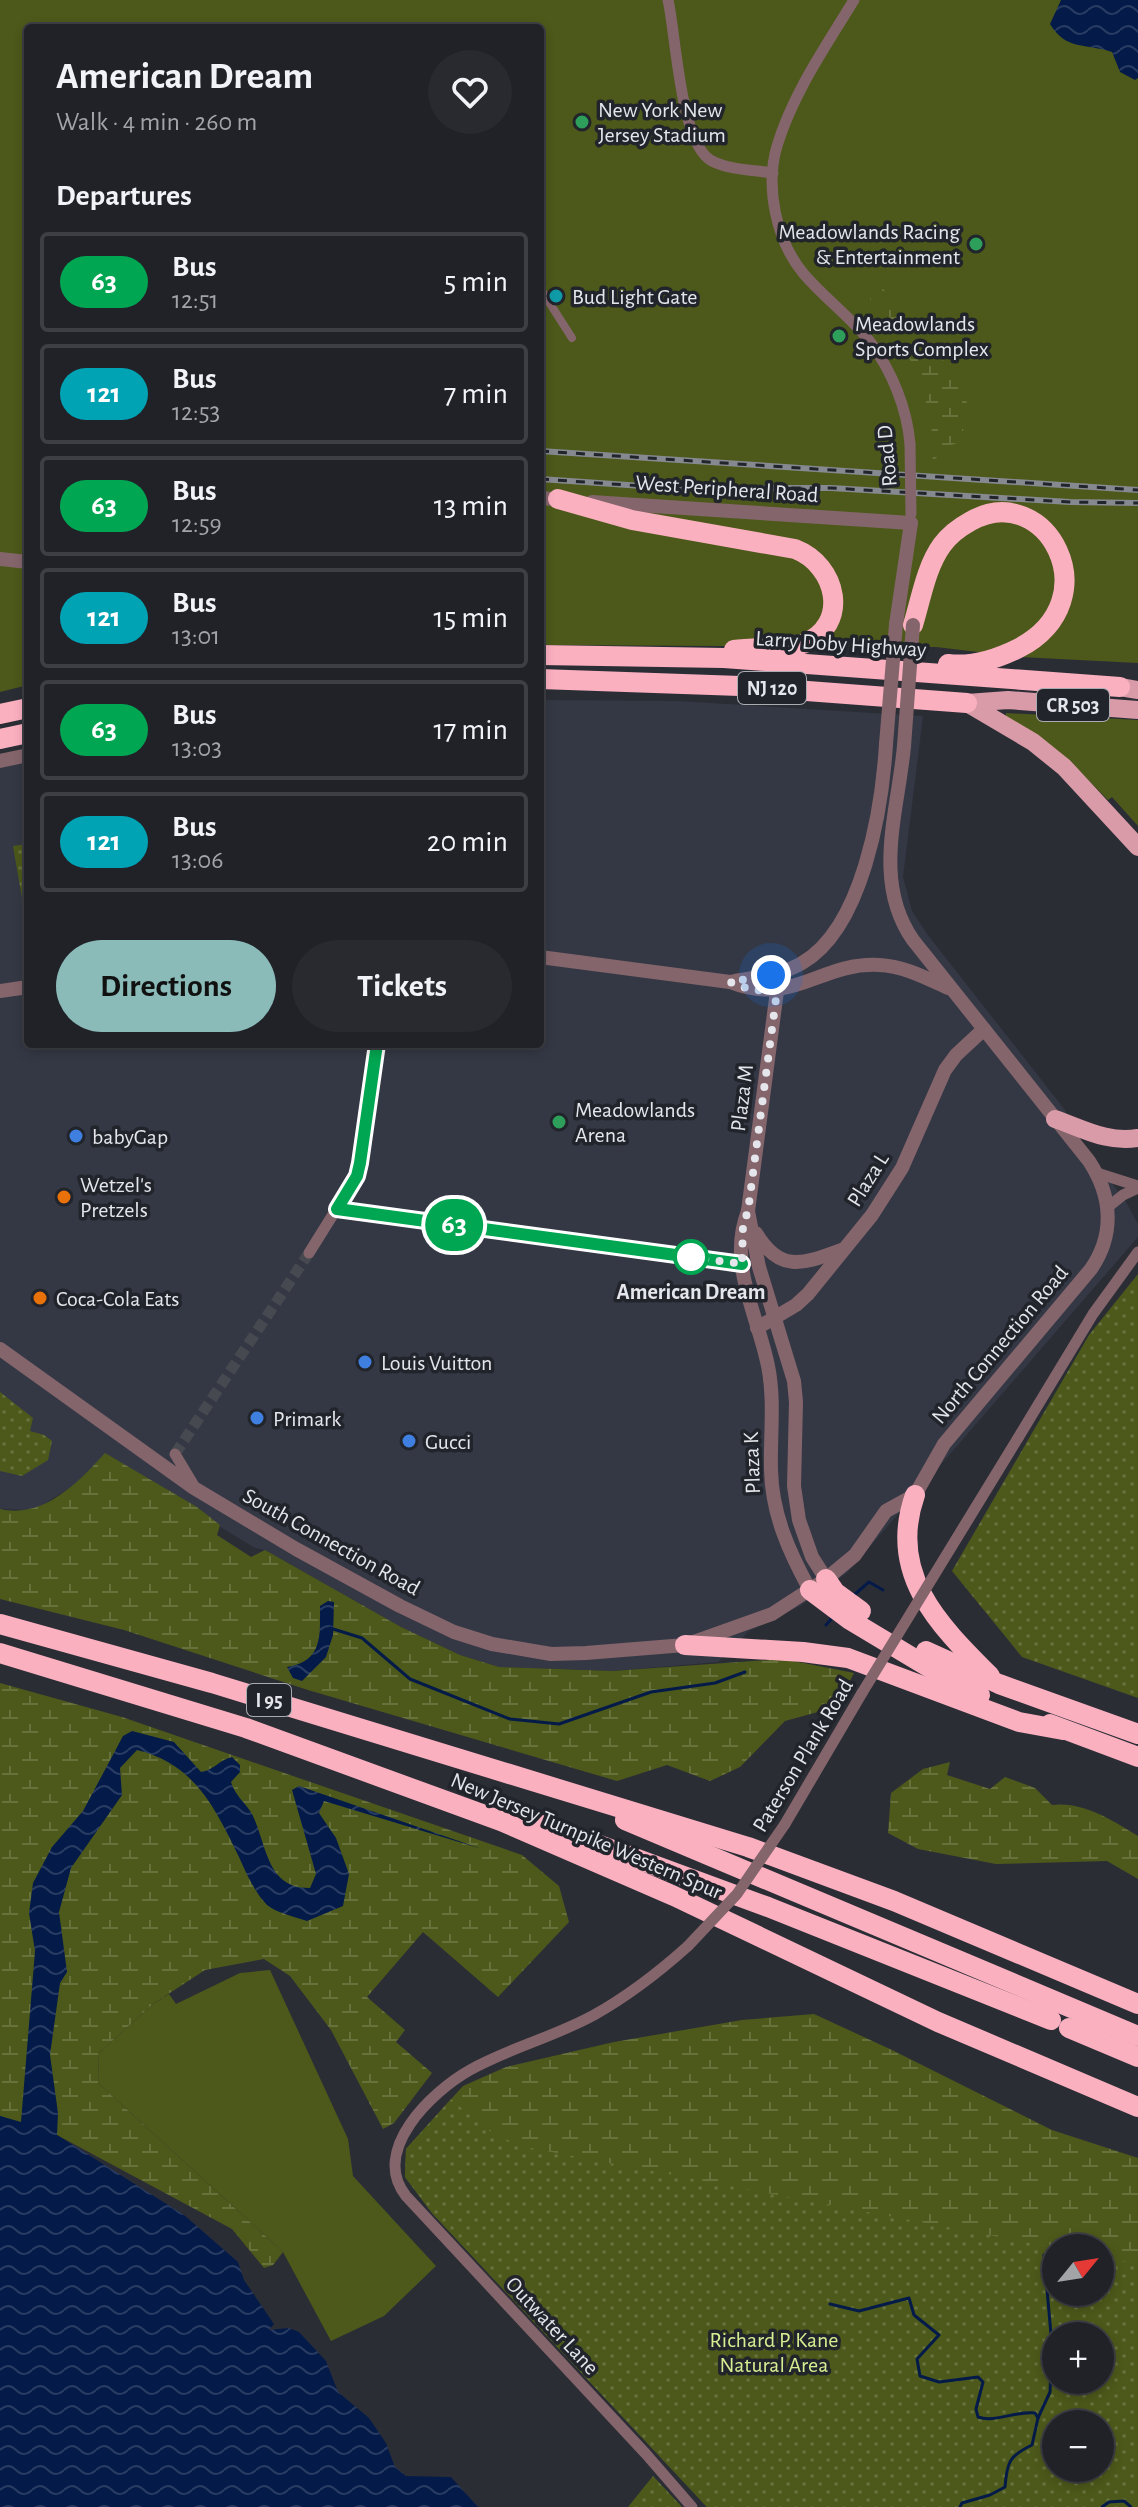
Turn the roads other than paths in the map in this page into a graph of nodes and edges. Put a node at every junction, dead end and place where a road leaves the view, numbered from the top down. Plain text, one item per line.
1 (668, 0) edge
2 (854, 0) edge
3 (773, 173) junction
4 (544, 294) edge
5 (572, 338) dead end
6 (549, 499) edge
7 (911, 518) junction
8 (0, 559) edge
9 (24, 562) edge
10 (904, 625) junction
11 (544, 655) edge
12 (683, 656) junction
13 (860, 667) junction
14 (544, 679) edge
15 (578, 682) junction
16 (544, 687) edge
17 (1132, 688) edge
18 (967, 703) junction
19 (24, 709) edge
20 (1138, 710) edge
21 (0, 714) edge
22 (24, 734) edge
23 (0, 739) edge
24 (24, 756) edge
25 (0, 761) edge
26 (1138, 847) edge
27 (544, 958) edge
28 (730, 982) junction
29 (24, 988) edge
30 (952, 990) junction
31 (0, 991) edge
32 (777, 991) junction
33 (984, 1029) junction
34 (376, 1048) edge
35 (1055, 1119) junction
36 (1138, 1138) edge
37 (1097, 1173) junction
38 (1138, 1187) edge
39 (1108, 1207) junction
40 (337, 1209) junction
41 (748, 1211) junction
42 (753, 1227) junction
43 (845, 1249) junction
44 (1138, 1252) edge
45 (309, 1253) tunnel mouth
46 (742, 1264) junction
47 (774, 1318) junction
48 (757, 1328) junction
49 (0, 1349) edge
50 (175, 1454) dead end
51 (194, 1488) junction
52 (915, 1495) junction
53 (826, 1592) junction
54 (854, 1615) junction
55 (0, 1624) edge
56 (685, 1645) junction
57 (0, 1653) edge
58 (999, 1684) junction
59 (1063, 1730) junction
60 (1138, 1734) edge
61 (1138, 1757) edge
62 (536, 1781) junction
63 (441, 1798) junction
64 (1138, 2004) edge
65 (1138, 2036) edge
66 (1138, 2057) edge
67 (1138, 2107) edge
68 (393, 2167) joint
69 (692, 2507) edge

1 - 3 street
2 - 3 street, Road D
3 - 7 street, Road D, bridge
4 - 5 street
6 - 7 street, West Peripheral Road
6 - 12 highway
7 - 10 street, Road D
8 - 9 street
10 - 13 highway
10 - 28 street, bridge
10 - 30 street, Road D, bridge
11 - 12 highway, Larry Doby Highway / NJ 120
12 - 13 highway, Larry Doby Highway / NJ 120
13 - 17 highway, Larry Doby Highway / NJ 120
14 - 15 highway, NJ 120
15 - 16 highway
15 - 18 highway, NJ 120
18 - 20 main road, CR 503
18 - 26 main road, NJ 120
19 - 21 highway
22 - 23 highway
24 - 25 street
27 - 28 street
28 - 32 street
29 - 31 street
30 - 32 street
30 - 33 street, North Connection Road
32 - 41 street, Plaza M
33 - 35 street, North Connection Road
33 - 43 street, Plaza L
34 - 40 street
35 - 36 main road
35 - 37 street, North Connection Road
37 - 38 street
37 - 39 street, North Connection Road
38 - 39 street
39 - 52 street, North Connection Road
40 - 45 street
40 - 46 street
41 - 42 street, Plaza M
41 - 46 street, Plaza M
42 - 43 street
42 - 47 street, Plaza M
43 - 47 street, Plaza L
44 - 68 street, Paterson Plank Road, bridge
46 - 48 street, Plaza M
47 - 48 street, Plaza L
47 - 53 street, Plaza K
48 - 53 street, Plaza K
49 - 51 street, South Connection Road
50 - 51 street
51 - 56 street, South Connection Road
52 - 53 street, North Connection Road
52 - 58 highway
53 - 54 highway
53 - 56 street, North Connection Road
54 - 58 highway
54 - 59 highway
55 - 62 highway, New Jersey Turnpike Western Spur / I 95
56 - 59 highway
57 - 63 highway, New Jersey Turnpike Western Spur / I 95
58 - 60 highway
59 - 61 highway
62 - 64 highway, New Jersey Turnpike Western Spur / I 95
62 - 65 highway
63 - 66 highway
63 - 67 highway, New Jersey Turnpike Western Spur / I 95
68 - 69 street, Outwater Lane

